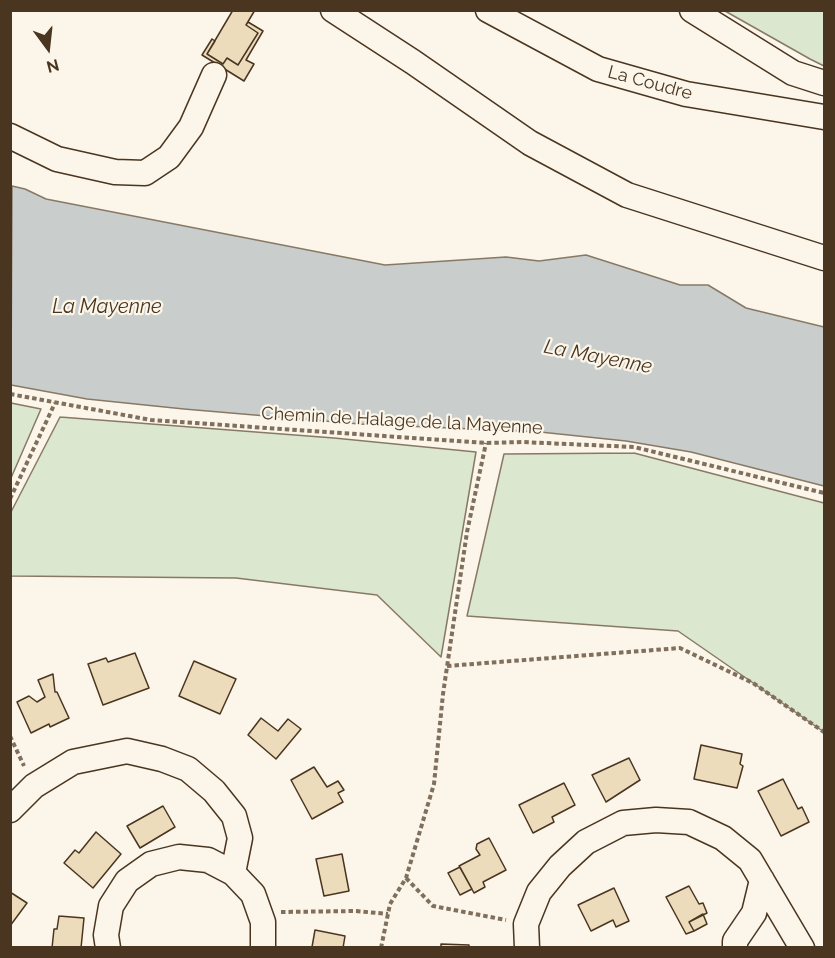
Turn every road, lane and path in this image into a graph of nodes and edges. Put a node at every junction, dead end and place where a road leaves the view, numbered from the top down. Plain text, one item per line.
1 (333, 10) edge
2 (489, 10) edge
3 (692, 10) edge
4 (214, 75) dead end
5 (825, 83) edge
6 (825, 117) edge
7 (10, 136) edge
8 (825, 258) edge
9 (10, 394) edge
10 (55, 403) junction
11 (486, 443) junction
12 (825, 493) edge
13 (10, 499) edge
14 (447, 666) junction
15 (825, 732) edge
16 (10, 736) edge
17 (34, 786) junction
18 (10, 810) edge
19 (234, 873) junction
20 (406, 878) junction
21 (762, 880) junction
22 (259, 912) junction
23 (388, 914) junction
24 (526, 924) junction
25 (108, 948) edge
26 (263, 948) edge
27 (381, 948) edge
28 (527, 948) edge
29 (735, 948) edge
30 (802, 948) edge

1 - 8 street
2 - 6 street, La Coudre
3 - 5 street
4 - 7 street
9 - 10 path, Chemin de Halage de la Mayenne
10 - 11 path, Chemin de Halage de la Mayenne
10 - 13 path
11 - 12 path, Chemin de Halage de la Mayenne
11 - 14 path
14 - 15 path
14 - 20 path
16 - 17 path
17 - 18 street
17 - 19 street
19 - 22 street
19 - 25 street
20 - 23 path
20 - 24 path
21 - 24 street
21 - 29 street
21 - 30 street
22 - 23 path
22 - 26 street
23 - 27 path
24 - 28 street

